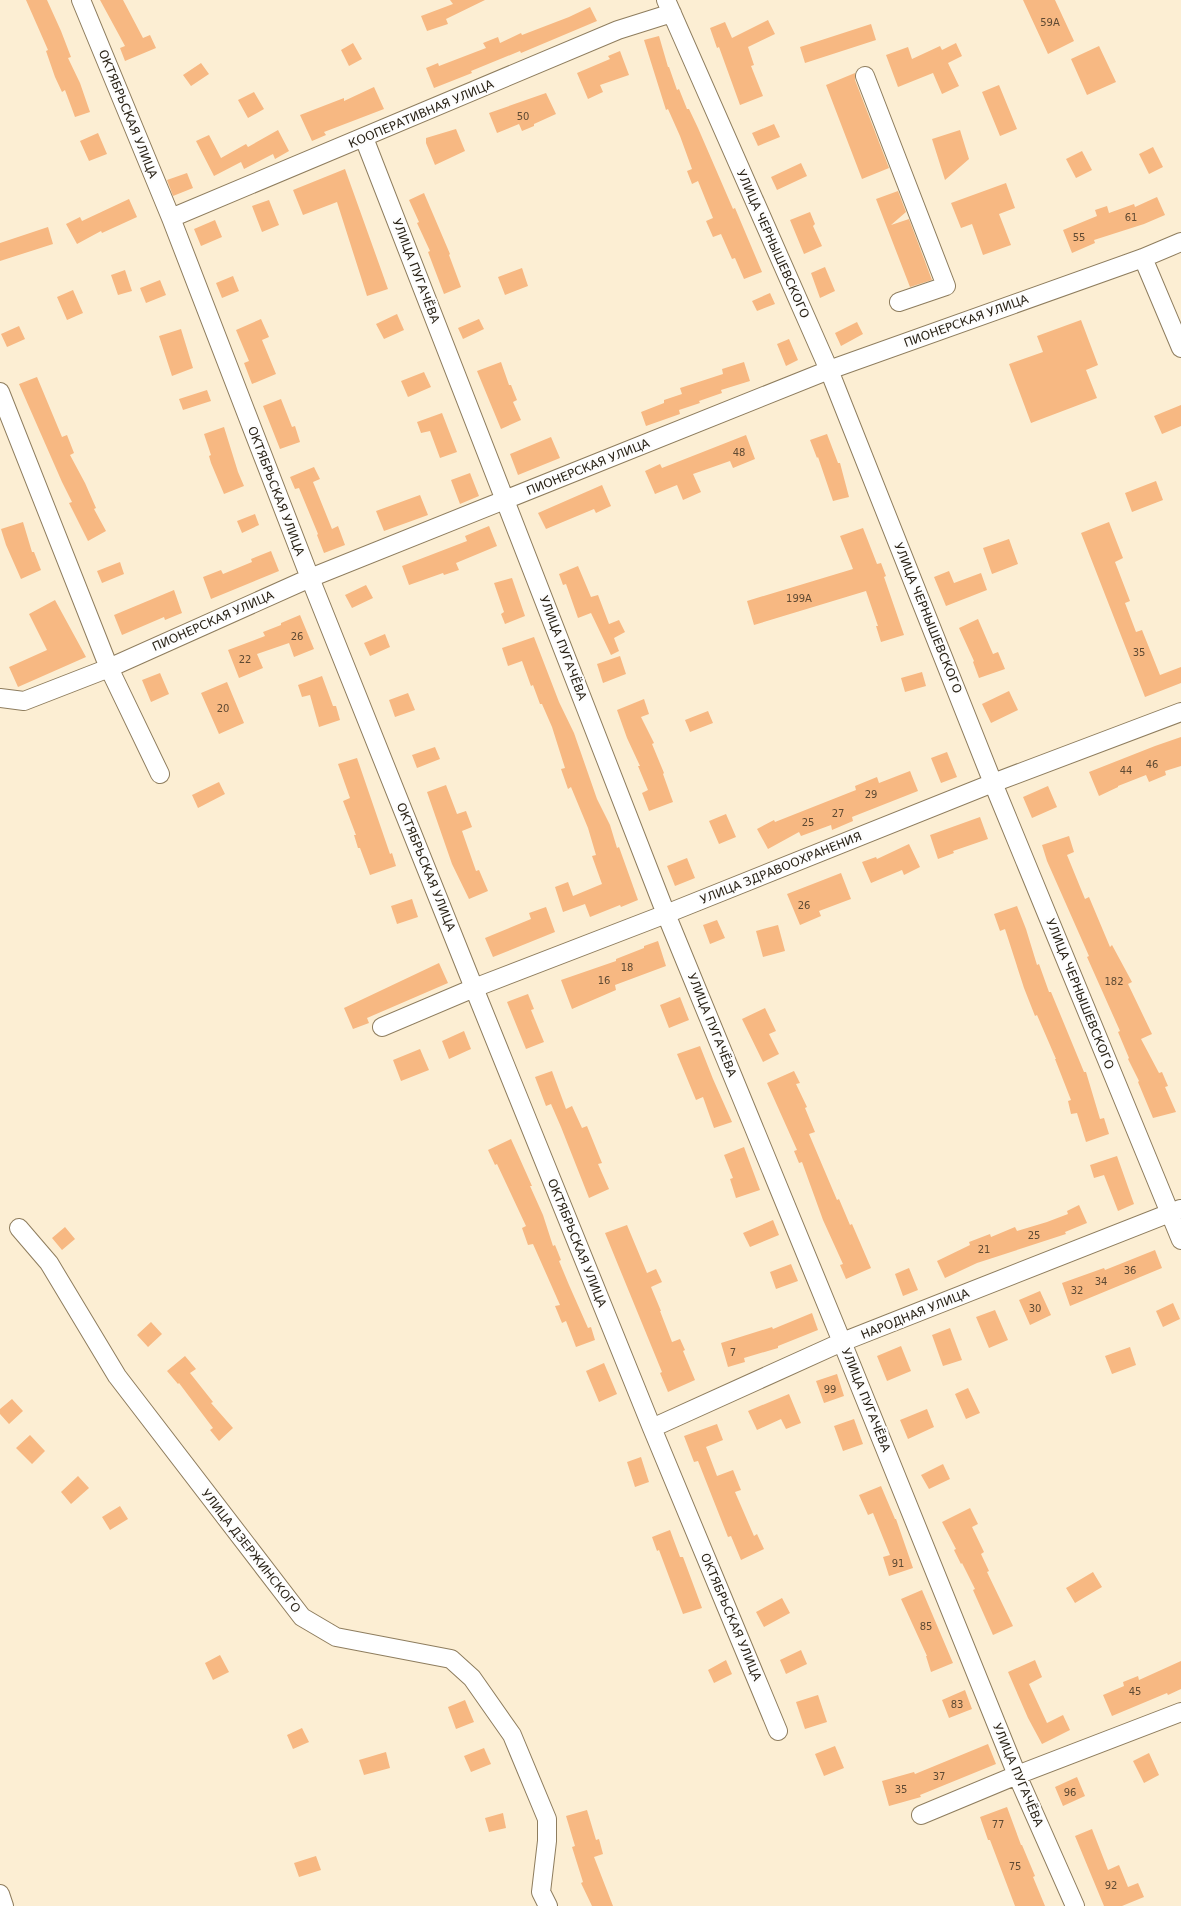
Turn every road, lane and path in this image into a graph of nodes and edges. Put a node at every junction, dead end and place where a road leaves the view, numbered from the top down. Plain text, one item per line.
1 (81, 0) edge
2 (669, 7) edge
3 (865, 76) dead end
4 (364, 138) junction
5 (171, 218) junction
6 (1181, 242) edge
7 (1143, 258) junction
8 (899, 302) dead end
9 (1181, 348) edge
10 (829, 370) junction
11 (0, 392) edge
12 (506, 500) junction
13 (310, 578) junction
14 (109, 668) junction
15 (0, 698) edge
16 (1181, 712) edge
17 (160, 774) dead end
18 (993, 783) junction
19 (666, 914) junction
20 (474, 988) junction
21 (382, 1027) dead end
22 (1176, 1211) edge
23 (19, 1228) dead end
24 (1181, 1240) edge
25 (842, 1342) junction
26 (652, 1428) junction
27 (1181, 1712) edge
28 (778, 1731) dead end
29 (1017, 1775) junction
30 (921, 1815) dead end
31 (0, 1894) edge
32 (4, 1906) edge
33 (548, 1906) edge
34 (1075, 1906) edge

1 - 5 street, ОКТЯБРЬСКАЯ УЛИЦА
2 - 4 street, КООПЕРАТИВНАЯ УЛИЦА
2 - 10 street, УЛИЦА ЧЕРНЫШЕВСКОГО
3 - 8 street
4 - 5 street, КООПЕРАТИВНАЯ УЛИЦА
4 - 12 street, УЛИЦА ПУГАЧЁВА
5 - 13 street, ОКТЯБРЬСКАЯ УЛИЦА
6 - 7 street, ПИОНЕРСКАЯ УЛИЦА
7 - 9 street
7 - 10 street, ПИОНЕРСКАЯ УЛИЦА
10 - 12 street, ПИОНЕРСКАЯ УЛИЦА
10 - 18 street, УЛИЦА ЧЕРНЫШЕВСКОГО
11 - 14 street
12 - 13 street, ПИОНЕРСКАЯ УЛИЦА
12 - 19 street, УЛИЦА ПУГАЧЁВА
13 - 14 street, ПИОНЕРСКАЯ УЛИЦА
13 - 20 street, ОКТЯБРЬСКАЯ УЛИЦА
14 - 15 street, ПИОНЕРСКАЯ УЛИЦА
14 - 17 street
16 - 18 street, УЛИЦА ЗДРАВООХРАНЕНИЯ
18 - 19 street, УЛИЦА ЗДРАВООХРАНЕНИЯ
18 - 22 street, УЛИЦА ЧЕРНЫШЕВСКОГО
19 - 20 street, УЛИЦА ЗДРАВООХРАНЕНИЯ
19 - 25 street, УЛИЦА ПУГАЧЁВА
20 - 21 street, УЛИЦА ЗДРАВООХРАНЕНИЯ
20 - 26 street, ОКТЯБРЬСКАЯ УЛИЦА
22 - 24 street, УЛИЦА ЧЕРНЫШЕВСКОГО
22 - 25 street, НАРОДНАЯ УЛИЦА
23 - 33 street, УЛИЦА ДЗЕРЖИНСКОГО
25 - 26 street, НАРОДНАЯ УЛИЦА
25 - 29 street, УЛИЦА ПУГАЧЁВА
26 - 28 street, ОКТЯБРЬСКАЯ УЛИЦА
27 - 29 street
29 - 30 street
29 - 34 street, УЛИЦА ПУГАЧЁВА
31 - 32 street

